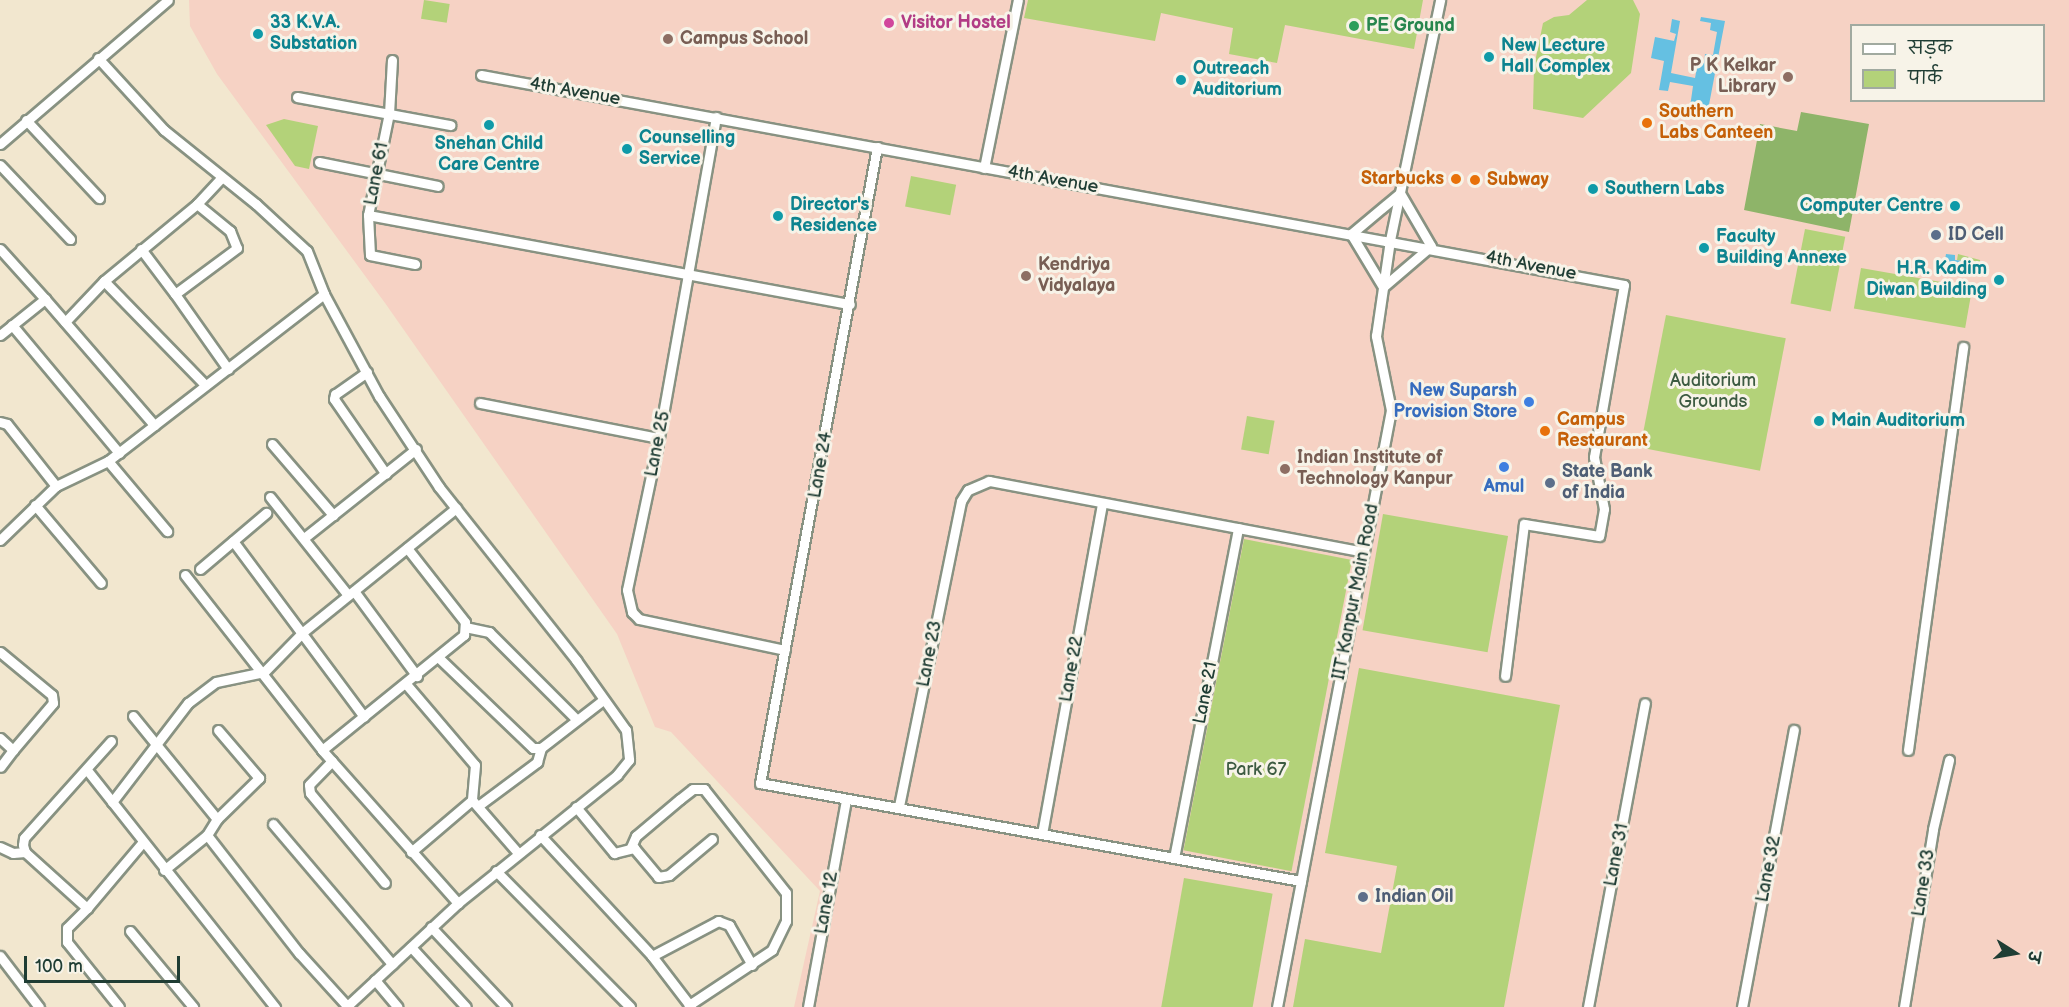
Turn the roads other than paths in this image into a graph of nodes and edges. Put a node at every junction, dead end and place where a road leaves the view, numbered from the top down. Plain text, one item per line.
1 (168, 0) edge
2 (1018, 0) edge
3 (1440, 0) edge
4 (98, 58) junction
5 (392, 60) dead end
6 (481, 75) dead end
7 (297, 97) dead end
8 (389, 113) junction
9 (716, 117) junction
10 (26, 120) junction
11 (450, 125) dead end
12 (0, 144) edge
13 (877, 147) junction
14 (319, 162) dead end
15 (0, 165) edge
16 (984, 168) junction
17 (377, 174) junction
18 (221, 178) junction
19 (438, 186) dead end
20 (1400, 193) junction
21 (99, 198) dead end
22 (196, 204) junction
23 (369, 215) junction
24 (1351, 234) junction
25 (70, 239) dead end
26 (1390, 240) junction
27 (1431, 246) junction
28 (0, 249) edge
29 (141, 249) junction
30 (415, 264) dead end
31 (689, 274) junction
32 (104, 281) junction
33 (1383, 287) junction
34 (175, 294) junction
35 (324, 294) junction
36 (45, 299) junction
37 (850, 304) junction
38 (65, 322) junction
39 (12, 325) junction
40 (0, 335) edge
41 (1963, 347) dead end
42 (228, 369) junction
43 (367, 372) junction
44 (204, 384) junction
45 (480, 403) dead end
46 (0, 422) edge
47 (154, 425) junction
48 (659, 438) junction
49 (272, 444) dead end
50 (416, 449) junction
51 (119, 453) junction
52 (108, 461) junction
53 (386, 474) junction
54 (56, 486) junction
55 (270, 497) dead end
56 (1102, 504) junction
57 (34, 505) junction
58 (456, 508) junction
59 (266, 513) dead end
60 (333, 515) junction
61 (1238, 528) junction
62 (167, 531) dead end
63 (304, 538) junction
64 (0, 540) edge
65 (233, 541) junction
66 (406, 548) junction
67 (1364, 552) junction
68 (200, 569) dead end
69 (185, 575) dead end
70 (101, 583) dead end
71 (351, 593) junction
72 (465, 627) junction
73 (303, 632) junction
74 (785, 650) junction
75 (0, 652) edge
76 (439, 658) junction
77 (264, 672) junction
78 (417, 676) junction
79 (1504, 676) dead end
80 (406, 684) junction
81 (603, 700) junction
82 (1645, 702) dead end
83 (133, 716) dead end
84 (364, 717) junction
85 (577, 720) junction
86 (218, 730) dead end
87 (1794, 730) dead end
88 (0, 738) edge
89 (111, 741) dead end
90 (158, 744) junction
91 (541, 748) junction
92 (13, 750) junction
93 (322, 750) junction
94 (1908, 750) dead end
95 (1949, 760) dead end
96 (332, 761) junction
97 (0, 767) edge
98 (87, 771) junction
99 (846, 799) junction
100 (112, 802) junction
101 (475, 803) junction
102 (899, 806) junction
103 (576, 807) junction
104 (217, 819) junction
105 (273, 824) dead end
106 (1042, 834) junction
107 (207, 835) junction
108 (540, 835) junction
109 (712, 838) dead end
110 (142, 843) junction
111 (0, 847) edge
112 (631, 847) junction
113 (25, 852) junction
114 (411, 852) junction
115 (518, 853) junction
116 (1174, 858) junction
117 (164, 870) junction
118 (496, 871) junction
119 (1301, 880) junction
120 (385, 883) dead end
121 (458, 903) junction
122 (87, 908) junction
123 (431, 927) junction
124 (130, 931) dead end
125 (411, 947) junction
126 (0, 956) edge
127 (652, 956) junction
128 (392, 964) junction
129 (752, 965) junction
130 (375, 980) junction
131 (346, 1006) edge
132 (690, 1006) edge
133 (39, 1007) edge
134 (119, 1007) edge
135 (193, 1007) edge
136 (275, 1007) edge
137 (398, 1007) edge
138 (466, 1007) edge
139 (506, 1007) edge
140 (630, 1007) edge
141 (808, 1007) edge
142 (1277, 1007) edge
143 (1588, 1007) edge
144 (1742, 1007) edge
145 (1904, 1007) edge

1 - 4 street
2 - 16 street
3 - 20 street, IIT Kanpur Main Road
4 - 10 street
4 - 18 street
5 - 8 street, Lane 61
6 - 9 street, 4th Avenue
7 - 8 street
8 - 11 street
8 - 17 street, Lane 61
9 - 13 street, 4th Avenue
9 - 31 street, Lane 25
10 - 12 street
10 - 21 street
13 - 16 street, 4th Avenue
13 - 37 street, Lane 24
14 - 17 street
15 - 25 street
16 - 24 street, 4th Avenue
17 - 19 street
17 - 23 street, Lane 61
18 - 22 street
18 - 35 street
20 - 24 street
20 - 26 street, IIT Kanpur Main Road
20 - 27 street
22 - 29 street
22 - 34 street
23 - 30 street
23 - 31 street, Lane 61
24 - 26 street, 4th Avenue
24 - 33 street
26 - 27 street, 4th Avenue
26 - 33 street, IIT Kanpur Main Road
27 - 33 street
27 - 79 street, 4th Avenue
28 - 36 street
29 - 32 street
29 - 34 street
31 - 37 street, Lane 61
31 - 48 street, Lane 25
32 - 38 street
32 - 44 street
33 - 67 street, IIT Kanpur Main Road
34 - 42 street
35 - 42 street
35 - 43 street
36 - 38 street
36 - 39 street
37 - 74 street, Lane 24
38 - 47 street
39 - 40 street
39 - 51 street
41 - 94 street
42 - 44 street
43 - 50 street
43 - 53 street
44 - 47 street
45 - 48 street
46 - 54 street
47 - 51 street
48 - 74 street, Lane 25
49 - 60 street
50 - 53 street
50 - 58 street
51 - 52 street
52 - 54 street
52 - 62 street
53 - 60 street
54 - 57 street
55 - 63 street
56 - 61 street
56 - 102 street, Lane 23
56 - 106 street, Lane 22
57 - 64 street
57 - 70 street
58 - 66 street
58 - 81 street
59 - 65 street
60 - 63 street
61 - 67 street
61 - 116 street, Lane 21
63 - 71 street
65 - 68 street
65 - 73 street
66 - 71 street
66 - 72 street
67 - 119 street, IIT Kanpur Main Road
69 - 77 street
71 - 73 street
71 - 78 street
72 - 76 street
72 - 85 street
73 - 77 street
73 - 84 street
74 - 99 street, Lane 24
75 - 92 street
76 - 78 street
76 - 91 street
77 - 90 street
77 - 93 street
78 - 80 street
80 - 84 street
80 - 101 street
81 - 85 street
81 - 103 street
82 - 143 street, Lane 31
83 - 90 street
84 - 93 street
85 - 91 street
86 - 104 street
87 - 144 street, Lane 32
88 - 92 street
89 - 98 street
90 - 100 street
90 - 104 street
91 - 101 street
92 - 97 street
93 - 96 street
95 - 145 street, Lane 33
96 - 114 street
96 - 120 street
98 - 100 street
98 - 113 street
99 - 102 street
99 - 141 street, Lane 12
100 - 110 street
101 - 114 street
101 - 115 street
102 - 106 street
103 - 108 street
103 - 112 street
104 - 107 street
105 - 128 street
106 - 116 street
107 - 117 street
107 - 131 street
108 - 115 street
108 - 127 street
109 - 112 street
110 - 117 street
110 - 122 street
111 - 113 street
112 - 129 street
113 - 122 street
114 - 121 street
115 - 118 street
116 - 119 street
117 - 136 street
118 - 121 street
118 - 140 street
119 - 142 street, IIT Kanpur Main Road
121 - 123 street
122 - 134 street
123 - 125 street
123 - 139 street
124 - 135 street
125 - 128 street
125 - 138 street
126 - 133 street
127 - 129 street
127 - 132 street
128 - 130 street
129 - 132 street
130 - 131 street
130 - 137 street

